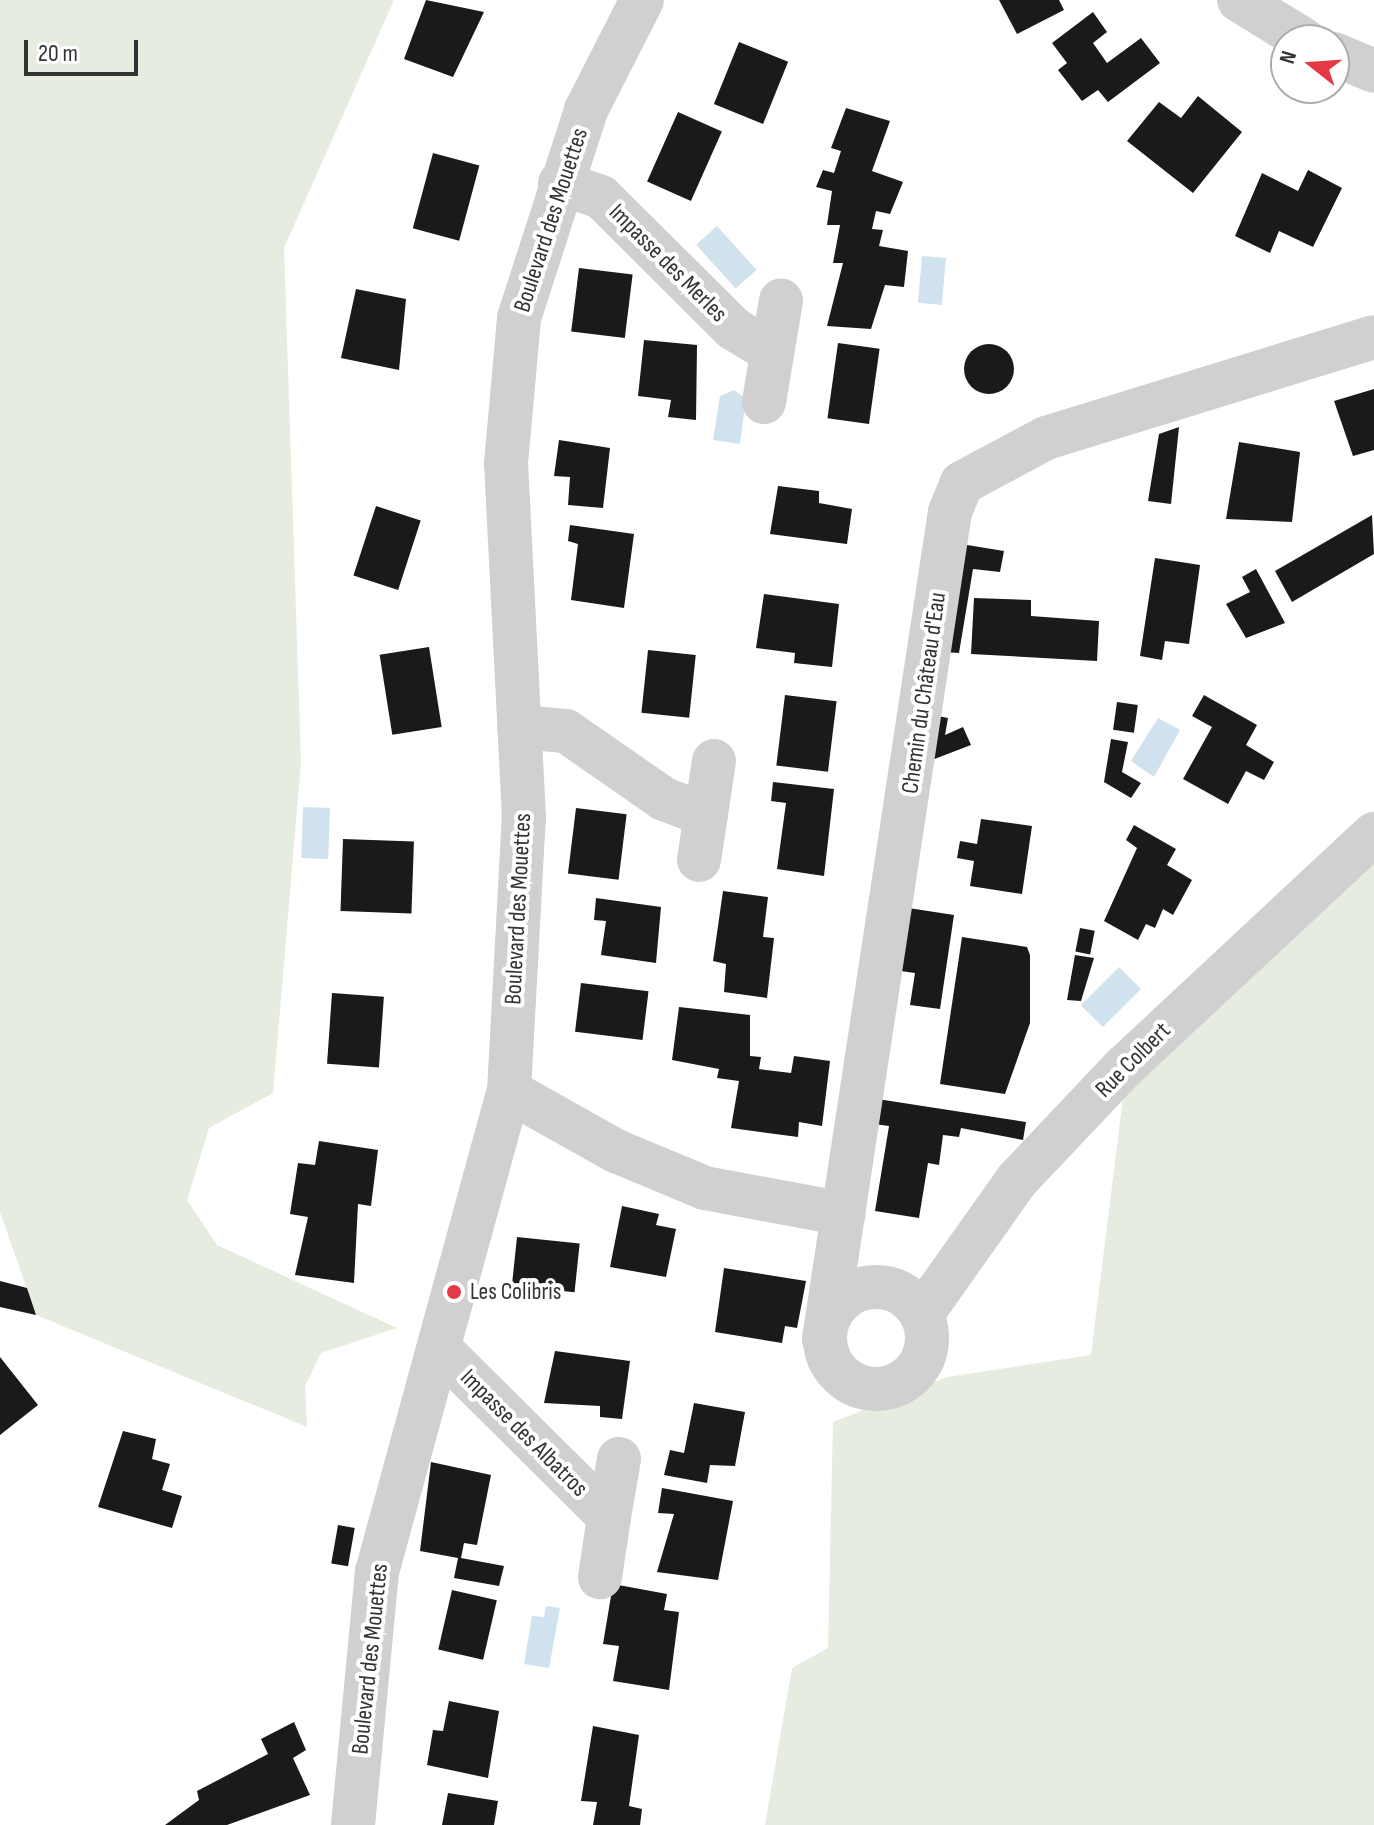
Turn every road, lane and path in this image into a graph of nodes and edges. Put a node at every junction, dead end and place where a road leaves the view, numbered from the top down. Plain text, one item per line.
1 (642, 0) edge
2 (1239, 0) edge
3 (1278, 24) edge
4 (1350, 61) edge
5 (1374, 71) edge
6 (560, 183) junction
7 (781, 300) dead end
8 (1374, 337) edge
9 (772, 352) junction
10 (764, 402) dead end
11 (519, 727) junction
12 (714, 761) dead end
13 (706, 815) junction
14 (1374, 834) edge
15 (699, 860) dead end
16 (509, 1091) junction
17 (844, 1214) junction
18 (922, 1314) junction
19 (824, 1339) junction
20 (440, 1349) junction
21 (619, 1459) dead end
22 (609, 1517) junction
23 (600, 1577) dead end
24 (353, 1825) edge

1 - 6 street, Boulevard des Mouettes
2 - 3 street
4 - 5 street
6 - 9 street, Impasse des Merles
6 - 11 street, Boulevard des Mouettes
7 - 9 street
8 - 17 street, Chemin du Château d'Eau
9 - 10 street
11 - 13 street
11 - 16 street, Boulevard des Mouettes
12 - 13 street
13 - 15 street
14 - 18 street, Rue Colbert
16 - 17 street
16 - 20 street, Boulevard des Mouettes
17 - 19 street, Chemin du Château d'Eau
18 - 19 street
18 - 19 street
20 - 22 street, Impasse des Albatros
20 - 24 street, Boulevard des Mouettes
21 - 22 street, Impasse des Albatros
22 - 23 street, Impasse des Albatros

